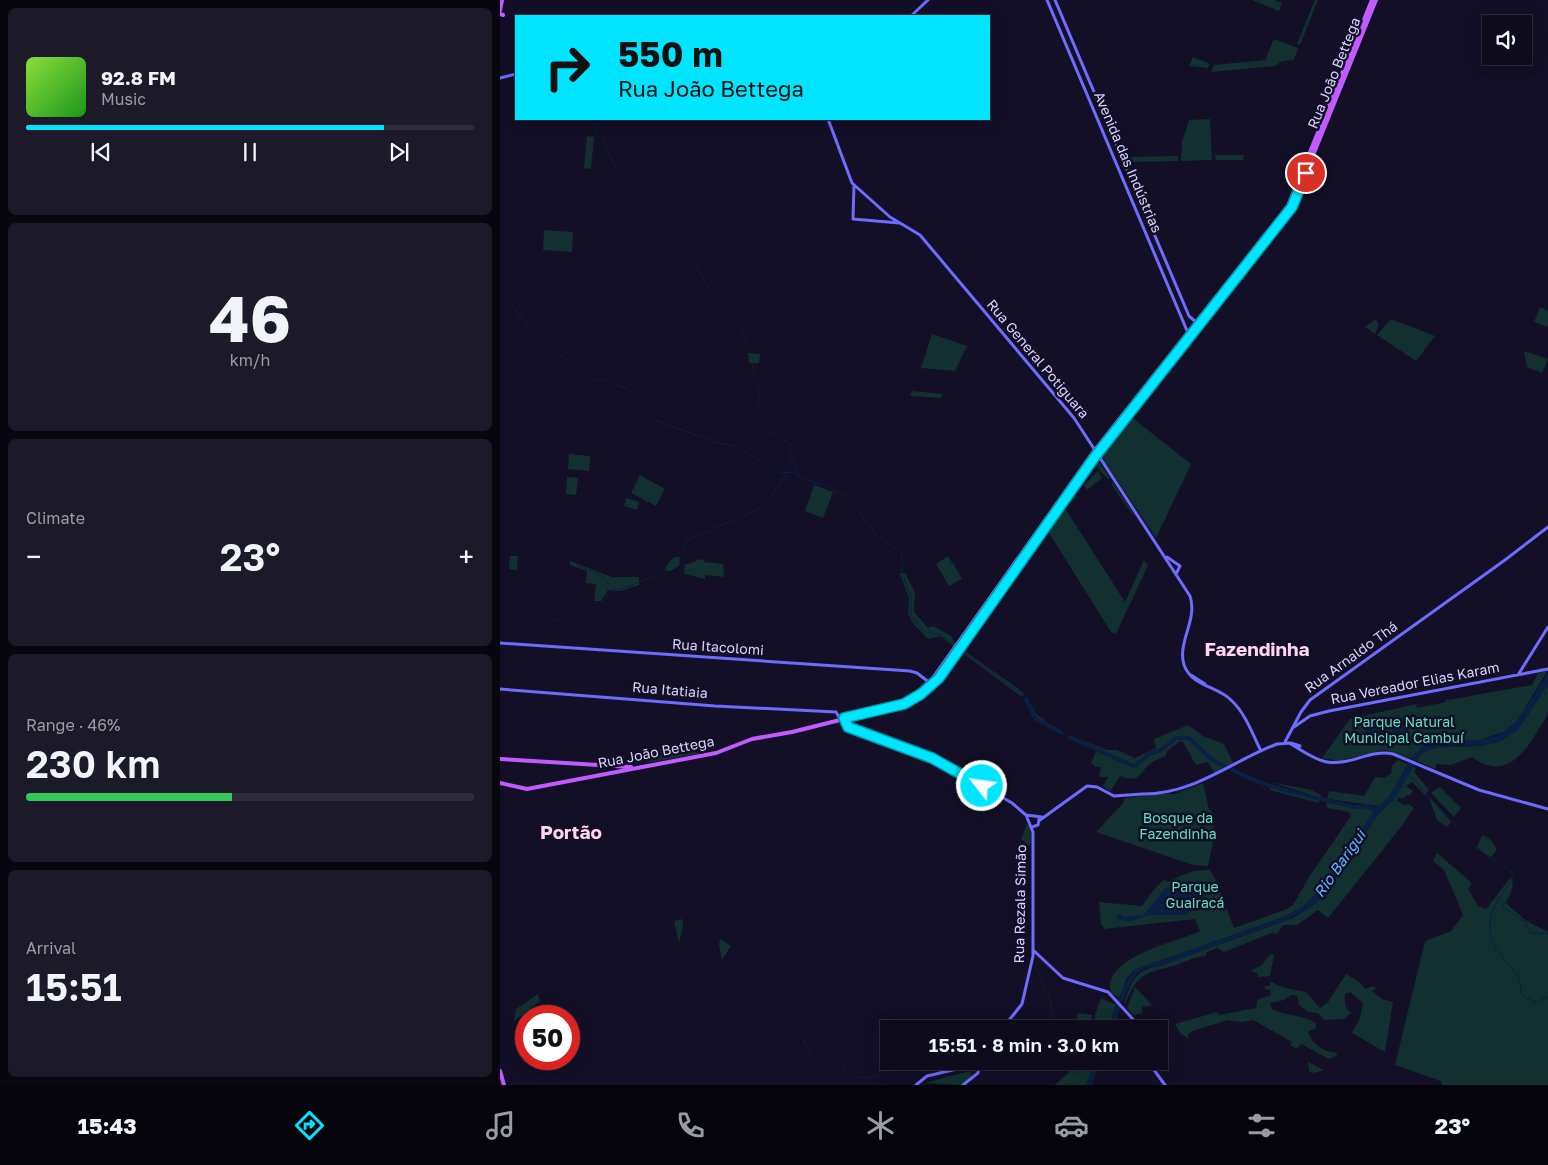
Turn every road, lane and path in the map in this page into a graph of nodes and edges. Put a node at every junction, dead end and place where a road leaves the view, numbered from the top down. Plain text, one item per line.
1 (928, 0) edge
2 (1047, 0) edge
3 (1054, 0) edge
4 (1374, 0) edge
5 (502, 2) edge
6 (501, 13) edge
7 (912, 15) edge
8 (515, 74) edge
9 (500, 78) edge
10 (828, 120) edge
11 (853, 184) junction
12 (855, 190) junction
13 (860, 190) junction
14 (890, 217) junction
15 (892, 222) junction
16 (903, 224) junction
17 (1180, 294) junction
18 (1172, 296) junction
19 (1210, 308) junction
20 (1197, 322) junction
21 (1188, 334) junction
22 (1184, 340) junction
23 (1096, 452) junction
24 (1548, 526) edge
25 (1164, 556) junction
26 (1176, 574) junction
27 (1548, 627) edge
28 (500, 643) edge
29 (958, 648) junction
30 (1522, 667) junction
31 (1186, 669) junction
32 (1547, 670) edge
33 (1527, 673) junction
34 (1518, 675) junction
35 (1196, 678) junction
36 (930, 683) junction
37 (1199, 683) junction
38 (1209, 688) junction
39 (500, 689) edge
40 (928, 689) junction
41 (1301, 712) junction
42 (1306, 718) junction
43 (842, 719) junction
44 (1292, 728) junction
45 (1287, 743) junction
46 (1261, 751) junction
47 (500, 759) edge
48 (617, 766) junction
49 (638, 768) junction
50 (617, 772) junction
51 (500, 783) edge
52 (1548, 809) edge
53 (1040, 818) junction
54 (1030, 819) junction
55 (1034, 827) junction
56 (1033, 950) junction
57 (1009, 1020) edge
58 (1134, 1020) edge
59 (953, 1070) edge
60 (979, 1070) edge
61 (1154, 1070) edge
62 (500, 1071) edge
63 (504, 1085) edge
64 (916, 1085) edge
65 (963, 1085) edge
66 (1165, 1085) edge

1 - 7 main road
2 - 18 main road, Avenida das Indústrias
3 - 17 main road, Avenida das Indústrias
4 - 19 main road, Rua João Bettega
5 - 6 main road
8 - 9 main road
10 - 11 main road, Rua General Potiguara
11 - 12 main road
11 - 13 main road, Rua General Potiguara
12 - 13 main road
12 - 15 main road
13 - 14 main road, Rua General Potiguara
14 - 15 main road
14 - 16 main road, Rua General Potiguara
15 - 16 main road
16 - 23 main road, Rua General Potiguara
17 - 18 main road
17 - 20 main road, Avenida das Indústrias
18 - 21 main road, Avenida das Indústrias
19 - 20 main road, Rua João Bettega
19 - 22 main road, Rua João Bettega
20 - 21 main road, Rua João Bettega
21 - 22 main road, Rua João Bettega
22 - 23 main road, Rua João Bettega
23 - 25 main road, Rua General Potiguara
23 - 29 main road, Rua João Bettega
24 - 41 main road, Rua Arnaldo Thá
25 - 26 main road, Rua General Potiguara
25 - 26 main road
26 - 31 main road, Rua General Potiguara
27 - 30 main road
28 - 36 main road, Rua Itacolomi
29 - 36 main road, Rua João Bettega
29 - 40 main road, Rua João Bettega
30 - 33 main road
30 - 34 main road
31 - 35 main road
31 - 37 main road
32 - 33 main road, Rua Vereador Elias Karam
33 - 34 main road, Rua Vereador Elias Karam
34 - 42 main road, Rua Vereador Elias Karam
35 - 37 main road
35 - 38 main road
36 - 40 main road
36 - 43 main road, Rua João Bettega
37 - 38 main road
38 - 46 main road
39 - 43 main road, Rua Itatiaia
40 - 43 main road, Rua João Bettega
41 - 42 main road
41 - 44 main road, Rua Arnaldo Thá
42 - 44 main road, Rua Vereador Elias Karam
43 - 49 main road, Rua João Bettega
43 - 54 main road
44 - 45 main road, Rua Arnaldo Thá
45 - 46 main road
45 - 52 main road
46 - 53 main road
47 - 48 main road
48 - 49 main road
48 - 50 main road
49 - 50 main road, Rua João Bettega
50 - 51 main road, Rua João Bettega
53 - 54 main road
53 - 55 main road, Rua Rezala Simão
54 - 55 main road
55 - 56 main road, Rua Rezala Simão
56 - 57 main road, Rua Rezala Simão
56 - 58 main road
59 - 64 main road
60 - 65 main road
61 - 66 main road
62 - 63 main road

